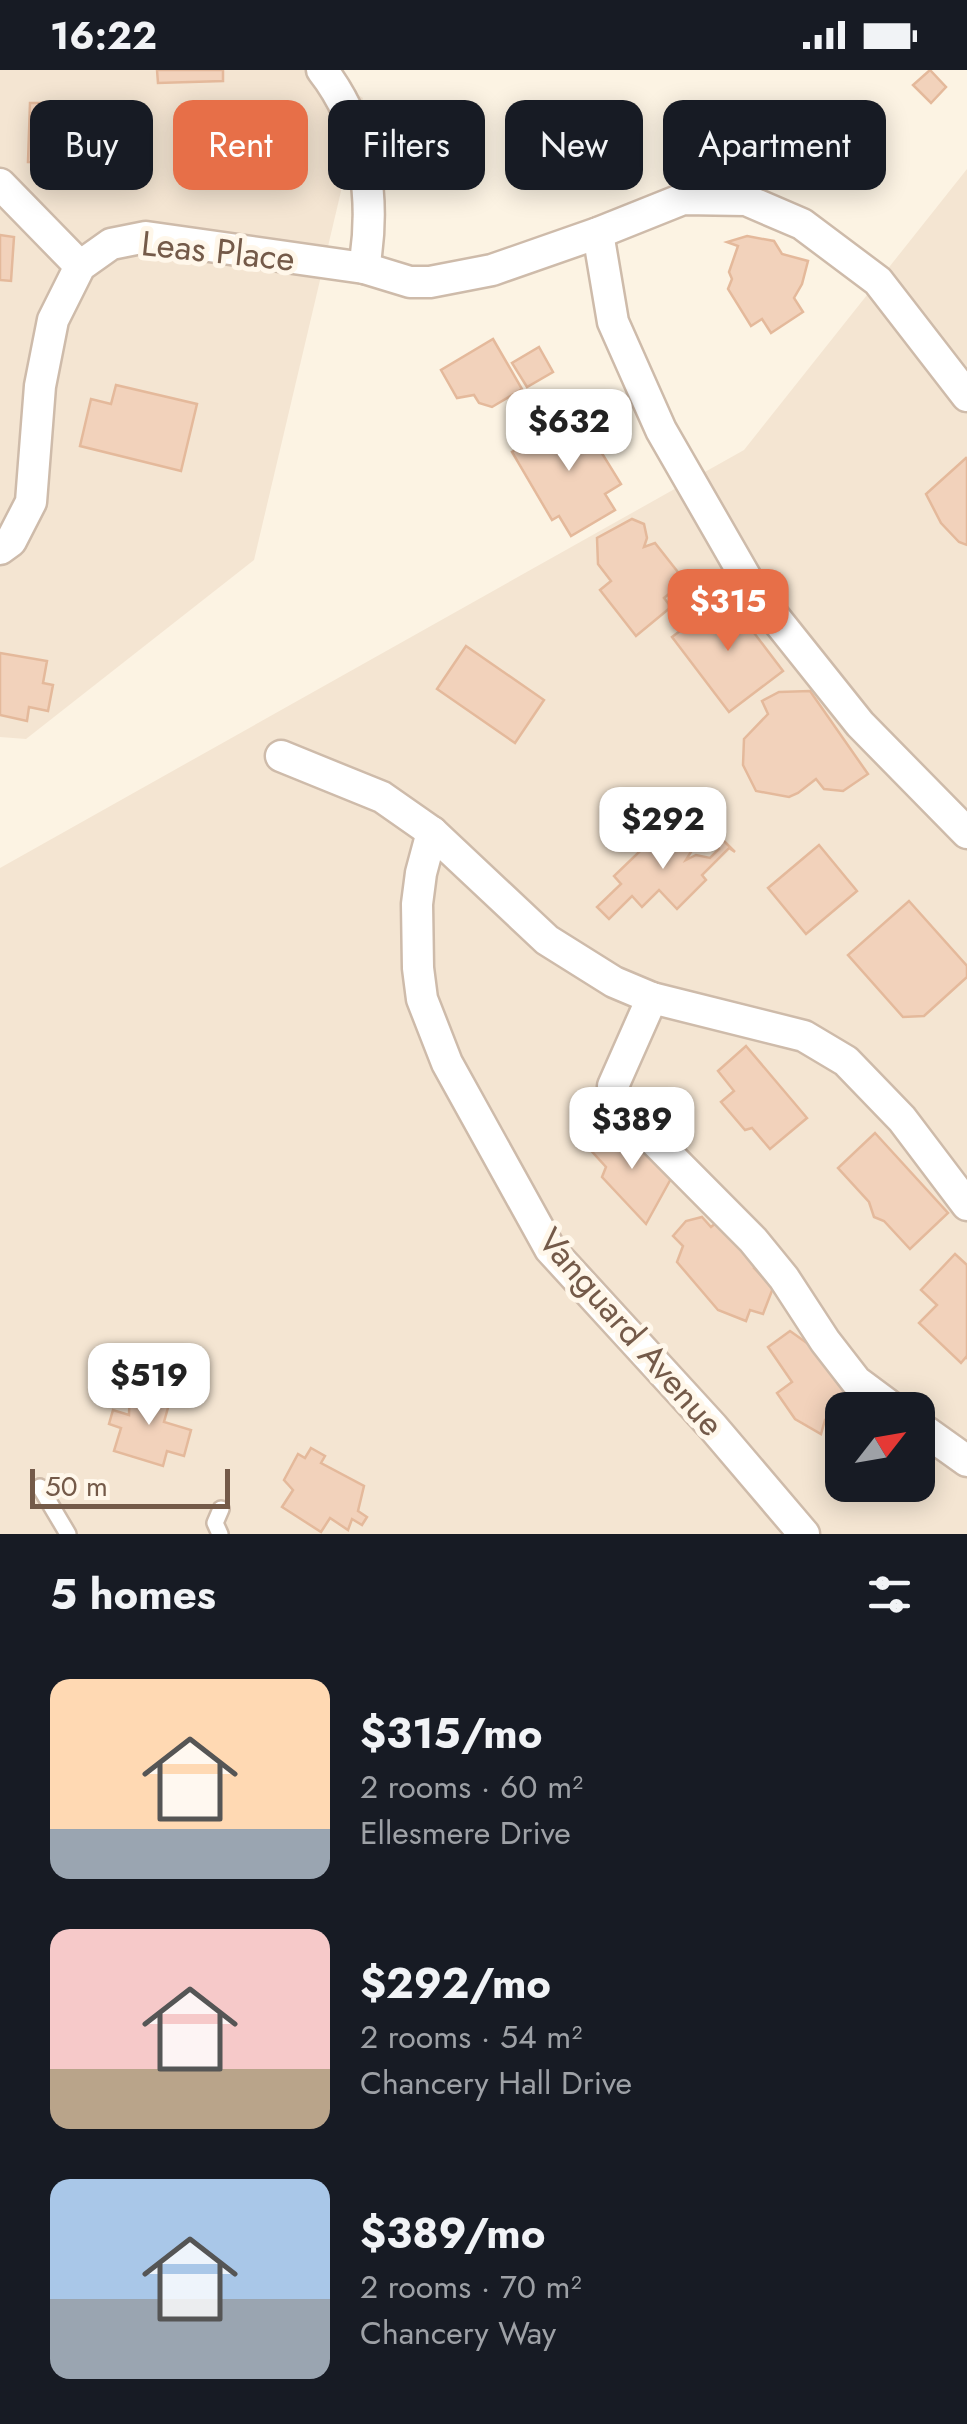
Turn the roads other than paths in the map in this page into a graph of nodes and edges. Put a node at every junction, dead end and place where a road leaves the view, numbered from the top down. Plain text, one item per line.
1 (322, 70) edge
2 (0, 184) edge
3 (598, 233) junction
4 (80, 266) junction
5 (364, 268) junction
6 (967, 396) edge
7 (0, 549) edge
8 (280, 756) dead end
9 (432, 832) junction
10 (967, 833) edge
11 (652, 998) junction
12 (967, 1205) edge
13 (872, 1392) edge
14 (935, 1438) edge
15 (967, 1461) edge
16 (40, 1487) dead end
17 (221, 1509) dead end
18 (68, 1534) edge
19 (220, 1534) edge
20 (804, 1534) edge

1 - 5 street
2 - 4 street
3 - 5 street, Leas Place
3 - 6 street, Leas Place
3 - 10 street
4 - 5 street, Leas Place
4 - 7 street
8 - 9 street
9 - 11 street
9 - 20 street, Vanguard Avenue
11 - 12 street
11 - 13 street
14 - 15 street
16 - 18 lane
17 - 19 lane

